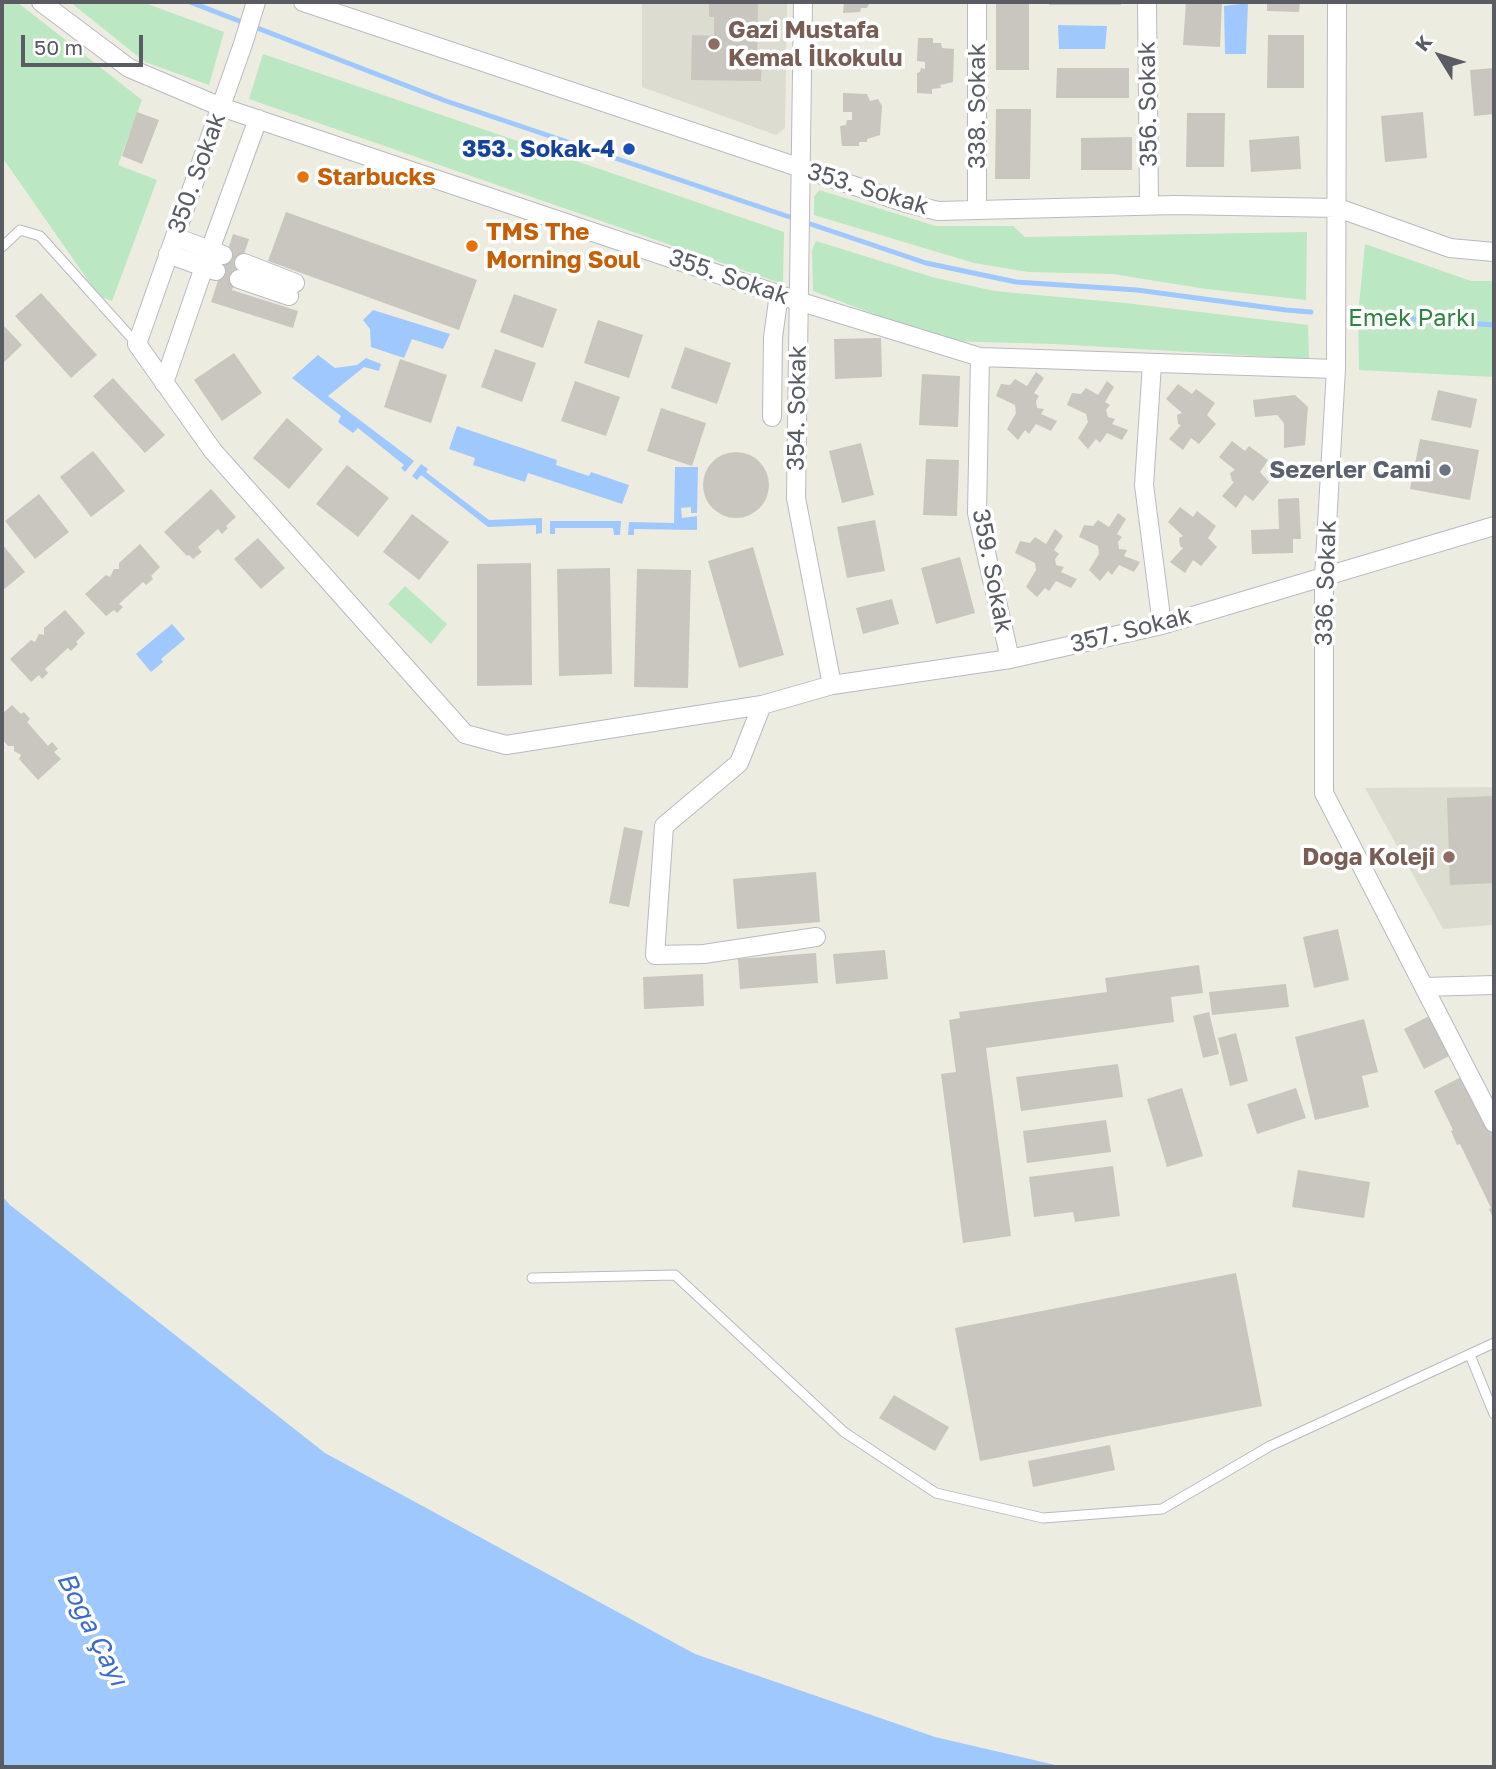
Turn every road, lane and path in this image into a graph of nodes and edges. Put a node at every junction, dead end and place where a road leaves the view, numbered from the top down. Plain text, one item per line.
1 (41, 2) edge
2 (303, 2) edge
3 (803, 2) edge
4 (977, 2) edge
5 (1147, 2) edge
6 (1337, 2) edge
7 (254, 6) edge
8 (221, 107) junction
9 (258, 119) junction
10 (800, 168) junction
11 (1149, 205) junction
12 (1338, 208) junction
13 (977, 210) junction
14 (171, 246) junction
15 (2, 247) edge
16 (1494, 252) edge
17 (213, 260) junction
18 (241, 271) dead end
19 (292, 289) dead end
20 (779, 294) junction
21 (798, 300) junction
22 (137, 344) junction
23 (980, 357) junction
24 (1152, 364) junction
25 (1336, 369) junction
26 (164, 383) junction
27 (772, 417) dead end
28 (1494, 526) edge
29 (1324, 577) junction
30 (1162, 625) junction
31 (1010, 659) junction
32 (832, 685) junction
33 (762, 705) junction
34 (816, 937) dead end
35 (1494, 985) edge
36 (1424, 987) junction
37 (1494, 1123) edge
38 (532, 1278) dead end
39 (1494, 1343) edge
40 (1470, 1355) junction
41 (1494, 1414) edge

1 - 8 street, 355. Sokak
2 - 10 street, 353. Sokak
3 - 10 street, 354. Sokak
4 - 13 street, 338. Sokak
5 - 11 street, 356. Sokak
6 - 12 street, 336. Sokak
7 - 8 street, 350. Sokak
8 - 9 street, 355. Sokak
8 - 14 street, 350. Sokak
9 - 17 street
9 - 20 street, 355. Sokak
10 - 13 street, 353. Sokak
10 - 21 street, 354. Sokak
11 - 12 street, 353. Sokak
11 - 13 street, 353. Sokak
12 - 16 street, 353. Sokak
12 - 25 street, 336. Sokak
14 - 17 street
14 - 22 street, 350. Sokak
15 - 22 lane
17 - 26 street
18 - 19 street
20 - 21 street, 355. Sokak
20 - 27 street
21 - 23 street, 355. Sokak
21 - 32 street, 354. Sokak
22 - 26 street, 357. Sokak
23 - 24 street, 355. Sokak
23 - 31 street, 359. Sokak
24 - 25 street, 355. Sokak
24 - 30 street
25 - 29 street, 336. Sokak
26 - 33 street, 357. Sokak
28 - 29 street, 357. Sokak
29 - 30 street, 357. Sokak
29 - 36 street, 336. Sokak
30 - 31 street, 357. Sokak
31 - 32 street, 357. Sokak
32 - 33 street, 357. Sokak
33 - 34 street
35 - 36 street
36 - 37 street, 336. Sokak
38 - 40 lane
39 - 40 lane
40 - 41 lane

